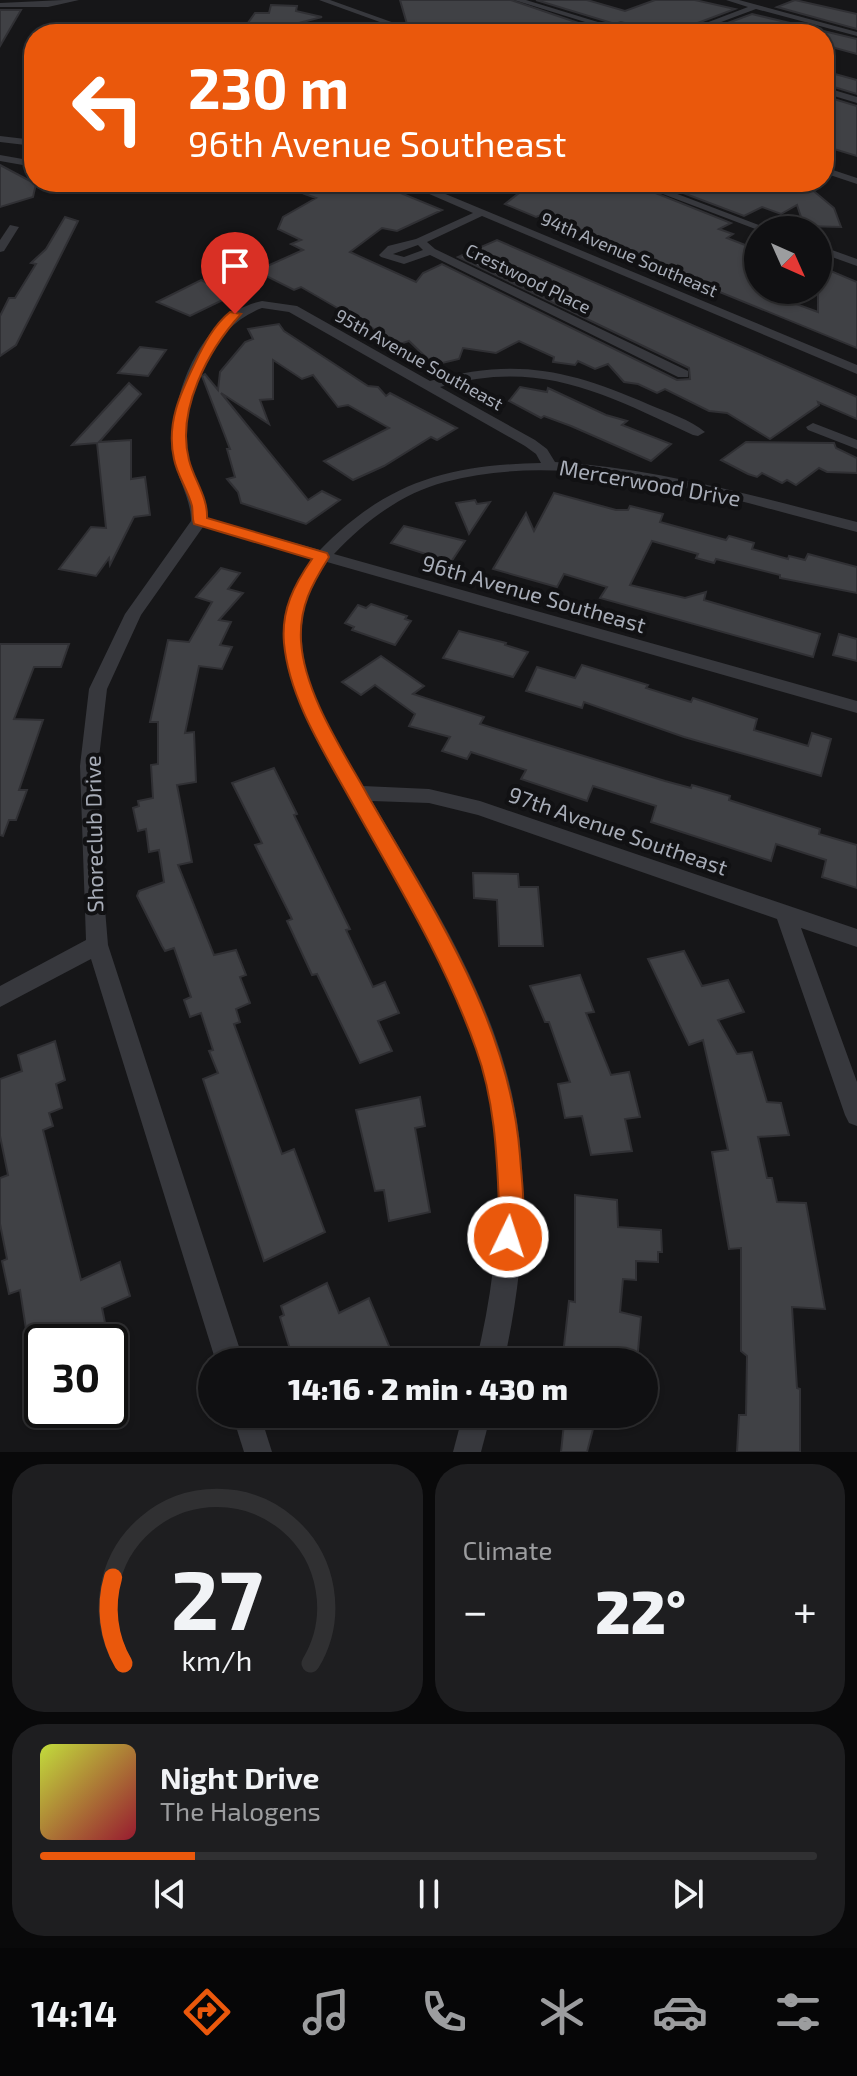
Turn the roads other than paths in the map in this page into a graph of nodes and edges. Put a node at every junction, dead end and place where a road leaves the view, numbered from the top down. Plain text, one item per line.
1 (75, 0) edge
2 (323, 0) edge
3 (358, 0) edge
4 (518, 0) edge
5 (730, 0) edge
6 (772, 0) edge
7 (0, 5) edge
8 (339, 6) junction
9 (755, 7) junction
10 (392, 24) edge
11 (599, 24) edge
12 (708, 24) edge
13 (819, 24) edge
14 (834, 28) edge
15 (857, 34) edge
16 (834, 93) edge
17 (857, 100) edge
18 (0, 139) edge
19 (24, 142) edge
20 (0, 158) edge
21 (24, 162) edge
22 (834, 173) edge
23 (857, 181) edge
24 (433, 192) edge
25 (663, 192) edge
26 (481, 213) junction
27 (744, 222) edge
28 (14, 227) dead end
29 (420, 241) junction
30 (0, 249) edge
31 (431, 251) junction
32 (832, 253) edge
33 (857, 263) edge
34 (857, 370) edge
35 (683, 374) dead end
36 (428, 386) junction
37 (813, 427) dead end
38 (698, 432) dead end
39 (857, 445) edge
40 (549, 465) junction
41 (199, 521) junction
42 (857, 527) edge
43 (322, 557) junction
44 (857, 707) edge
45 (358, 793) junction
46 (786, 914) junction
47 (857, 938) edge
48 (97, 945) junction
49 (0, 997) edge
50 (857, 1115) edge
51 (226, 1348) edge
52 (492, 1348) edge
53 (250, 1428) edge
54 (473, 1428) edge
55 (258, 1452) edge
56 (467, 1452) edge

1 - 7 street
2 - 8 street
3 - 8 street
4 - 11 street
5 - 9 street
6 - 9 street
8 - 10 street
9 - 12 street
9 - 13 street
14 - 15 street
16 - 17 street
18 - 19 street
20 - 21 street
22 - 23 street
24 - 26 street, 94th Avenue Southeast
25 - 27 street
26 - 29 street, Crestwood Place
26 - 34 street, 94th Avenue Southeast
28 - 30 street
29 - 31 street, Crestwood Place
29 - 31 street
31 - 35 street, Crestwood Place
32 - 33 street
36 - 38 street
36 - 40 street, 95th Avenue Southeast
36 - 41 street, 95th Avenue Southeast
37 - 39 street
40 - 42 street, Mercerwood Drive
40 - 43 street, Mercerwood Drive
41 - 43 street, 96th Avenue Southeast
41 - 48 street, Shoreclub Drive
43 - 44 street, 96th Avenue Southeast
43 - 45 street, Mercerwood Drive
45 - 46 street, 97th Avenue Southeast
45 - 52 street, Mercerwood Drive
46 - 47 street, 97th Avenue Southeast
46 - 50 street
48 - 49 street
48 - 51 street, Shoreclub Drive
53 - 55 street
54 - 56 street

